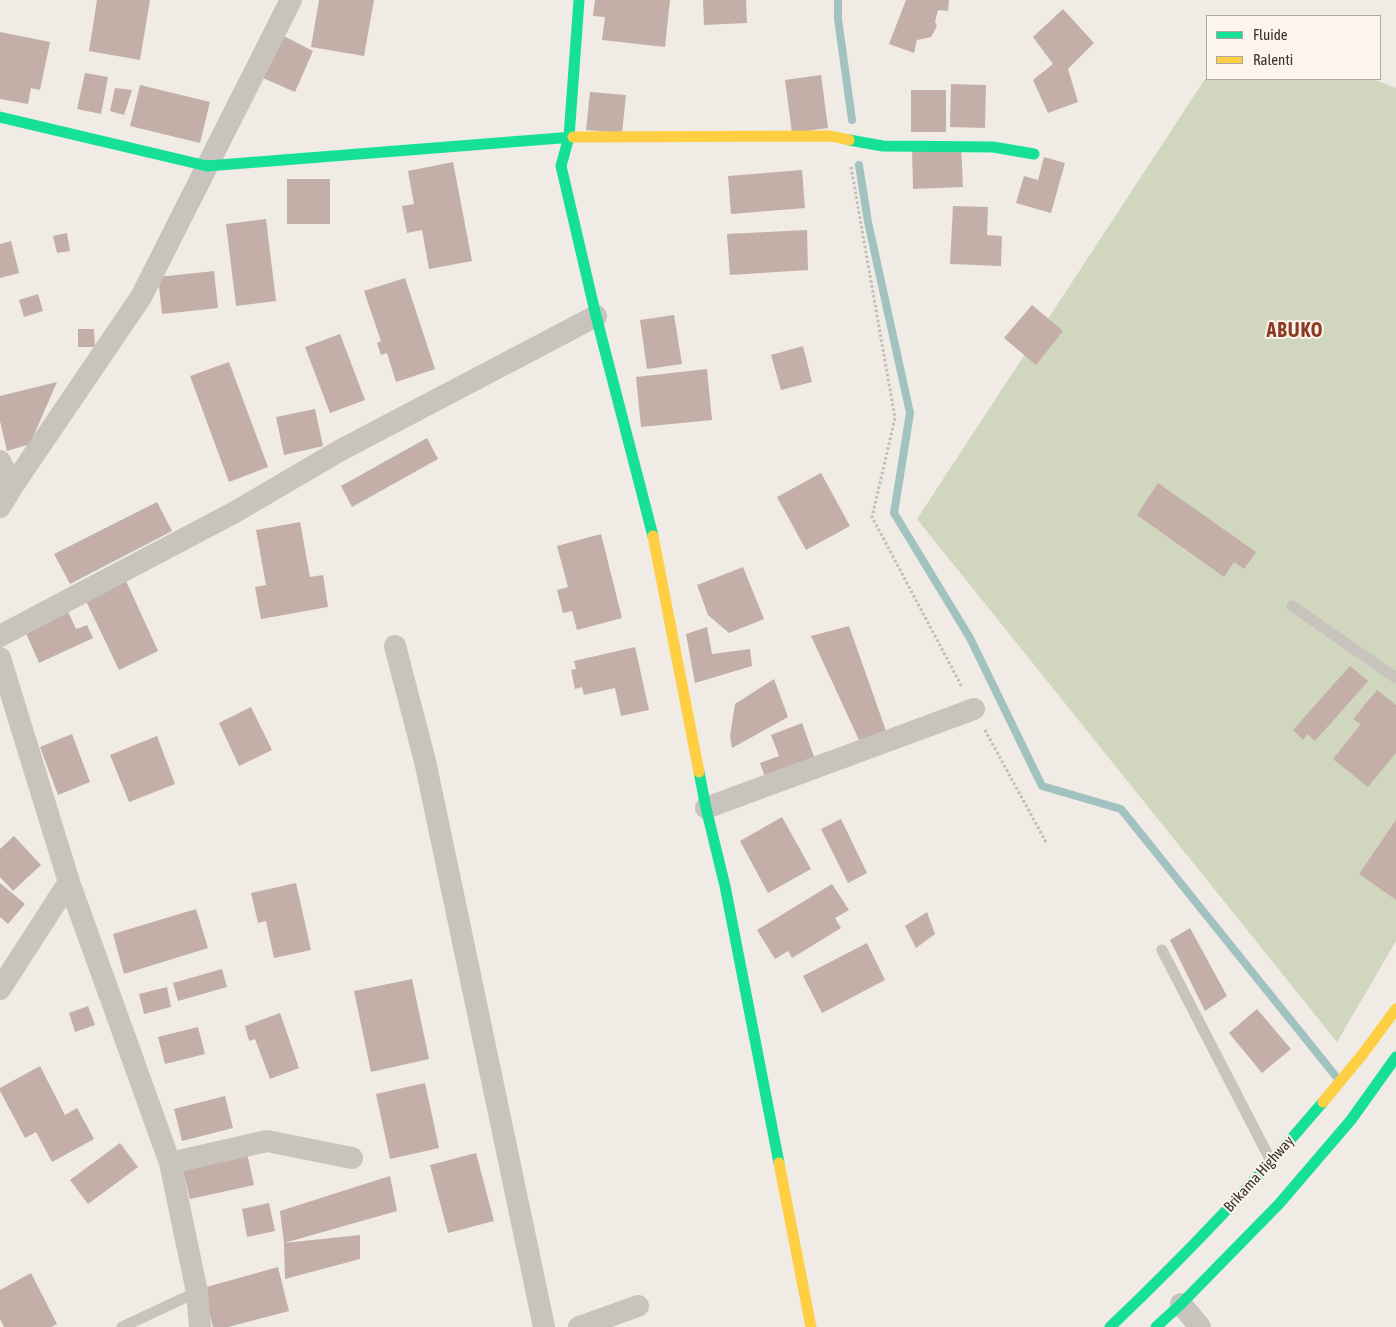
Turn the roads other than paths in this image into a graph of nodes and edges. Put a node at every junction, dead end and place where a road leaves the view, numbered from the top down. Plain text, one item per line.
1 (291, 0) edge
2 (579, 0) edge
3 (0, 116) edge
4 (569, 137) junction
5 (1034, 154) dead end
6 (207, 166) junction
7 (596, 316) junction
8 (0, 462) edge
9 (6, 483) edge
10 (0, 507) edge
11 (1292, 606) dead end
12 (0, 636) edge
13 (395, 646) dead end
14 (0, 658) edge
15 (1396, 678) edge
16 (974, 709) road end
17 (706, 808) junction
18 (69, 882) junction
19 (1162, 950) dead end
20 (0, 989) edge
21 (1396, 1009) edge
22 (1396, 1057) edge
23 (352, 1158) dead end
24 (1271, 1162) junction
25 (170, 1163) junction
26 (197, 1292) junction
27 (1181, 1304) junction
28 (638, 1306) dead end
29 (122, 1327) edge
30 (200, 1327) edge
31 (544, 1327) edge
32 (579, 1327) edge
33 (811, 1327) edge
34 (1110, 1327) edge
35 (1156, 1327) edge
36 (1200, 1327) edge

1 - 6 street
2 - 4 main road
3 - 6 main road
4 - 5 main road
4 - 6 main road
4 - 7 main road
6 - 9 street
7 - 12 street
7 - 17 main road
8 - 9 street
9 - 10 street
11 - 15 lane
13 - 31 street
14 - 18 street
16 - 17 street
17 - 33 main road
18 - 20 street
18 - 25 street
19 - 24 lane
21 - 24 main road, Brikama Highway
22 - 27 main road
23 - 25 street
24 - 34 main road, Brikama Highway
25 - 26 street
26 - 29 lane
26 - 30 street
27 - 35 main road
27 - 36 street
28 - 32 street

